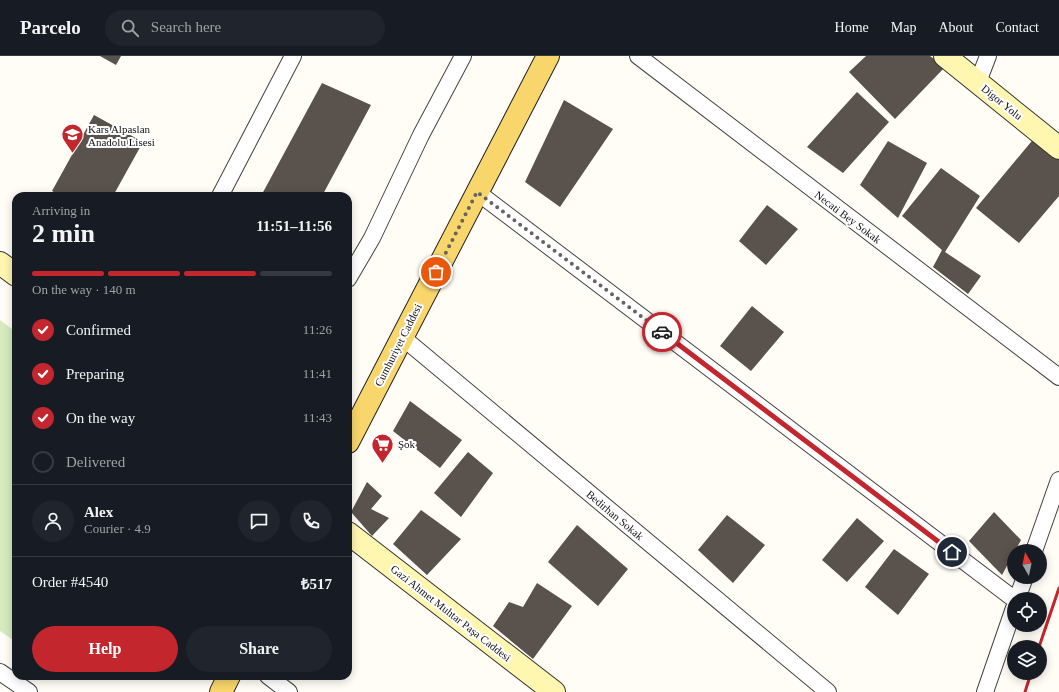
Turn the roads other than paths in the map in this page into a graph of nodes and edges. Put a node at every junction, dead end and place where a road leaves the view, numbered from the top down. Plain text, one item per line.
1 (293, 56) edge
2 (463, 56) edge
3 (548, 56) edge
4 (638, 56) edge
5 (945, 56) edge
6 (988, 56) edge
7 (978, 82) junction
8 (1059, 148) edge
9 (222, 192) edge
10 (477, 192) junction
11 (0, 263) edge
12 (12, 272) edge
13 (352, 272) edge
14 (402, 337) junction
15 (1059, 377) edge
16 (352, 434) edge
17 (1059, 480) edge
18 (352, 536) edge
19 (1036, 544) edge
20 (1007, 594) edge
21 (1007, 628) edge
22 (0, 672) edge
23 (227, 680) edge
24 (273, 680) edge
25 (29, 692) edge
26 (221, 692) edge
27 (289, 692) edge
28 (554, 692) edge
29 (828, 692) edge
30 (985, 692) edge

1 - 9 street
2 - 13 street
3 - 10 main road, Cumhuriyet Caddesi
4 - 15 street, Necati Bey Sokak
5 - 7 street, Digor Yolu
6 - 7 street
7 - 8 street, Digor Yolu
10 - 14 main road, Cumhuriyet Caddesi
10 - 20 street
11 - 12 street
14 - 16 main road, Cumhuriyet Caddesi
14 - 29 street, Bedirhan Sokak
17 - 19 street
18 - 28 street, Gazi Ahmet Muhtar Paşa Caddesi
21 - 30 street
22 - 25 street
23 - 26 main road
24 - 27 street

